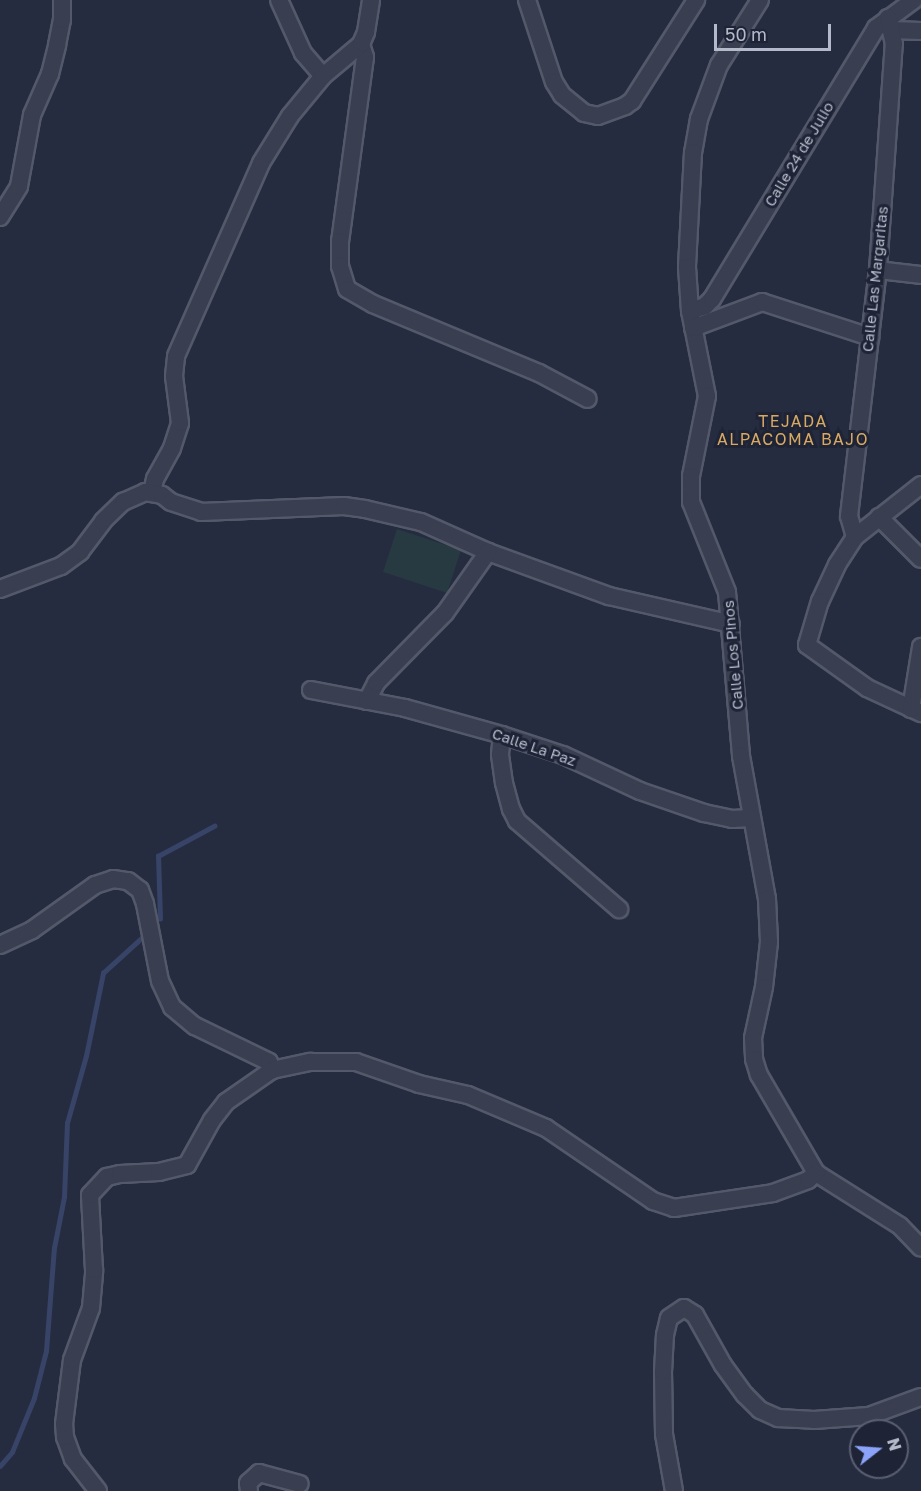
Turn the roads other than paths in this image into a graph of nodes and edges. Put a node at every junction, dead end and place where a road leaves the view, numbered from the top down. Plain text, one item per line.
1 (62, 0) edge
2 (279, 0) edge
3 (371, 0) edge
4 (527, 0) edge
5 (696, 0) edge
6 (760, 0) edge
7 (915, 0) edge
8 (889, 24) junction
9 (921, 31) edge
10 (361, 44) junction
11 (323, 76) junction
12 (0, 217) edge
13 (878, 270) junction
14 (921, 275) edge
15 (691, 320) junction
16 (870, 338) junction
17 (588, 399) dead end
18 (921, 485) edge
19 (152, 492) junction
20 (879, 517) junction
21 (855, 537) junction
22 (488, 552) junction
23 (921, 559) edge
24 (0, 589) edge
25 (731, 624) junction
26 (921, 647) edge
27 (311, 690) dead end
28 (366, 701) junction
29 (916, 711) edge
30 (502, 735) junction
31 (751, 818) junction
32 (619, 909) dead end
33 (0, 945) edge
34 (272, 1070) junction
35 (816, 1173) junction
36 (921, 1248) edge
37 (921, 1397) edge
38 (300, 1484) dead end
39 (98, 1491) edge
40 (249, 1491) edge
41 (674, 1491) edge

1 - 12 street
2 - 11 street
3 - 10 street
4 - 5 street
6 - 15 street, Calle Los Pinos
7 - 8 street, Calle 24 de Julio
8 - 9 street
8 - 13 street, Calle Las Margaritas
8 - 15 street, Calle 24 de Julio
10 - 11 street
10 - 17 street
11 - 19 street
13 - 14 street
13 - 16 street, Calle Las Margaritas
15 - 16 street
15 - 25 street, Calle Los Pinos
16 - 21 street, Calle Las Margaritas
18 - 20 street
19 - 22 street
19 - 24 street
20 - 21 street
20 - 23 street
21 - 29 street
22 - 25 street
22 - 28 street
25 - 31 street, Calle Los Pinos
26 - 29 street
27 - 28 street, Calle La Paz
28 - 30 street, Calle La Paz
30 - 31 street, Calle La Paz
30 - 32 street
31 - 35 street, Calle Los Pinos
33 - 34 street
34 - 35 street
34 - 39 street
35 - 36 street
37 - 41 street
38 - 40 street

